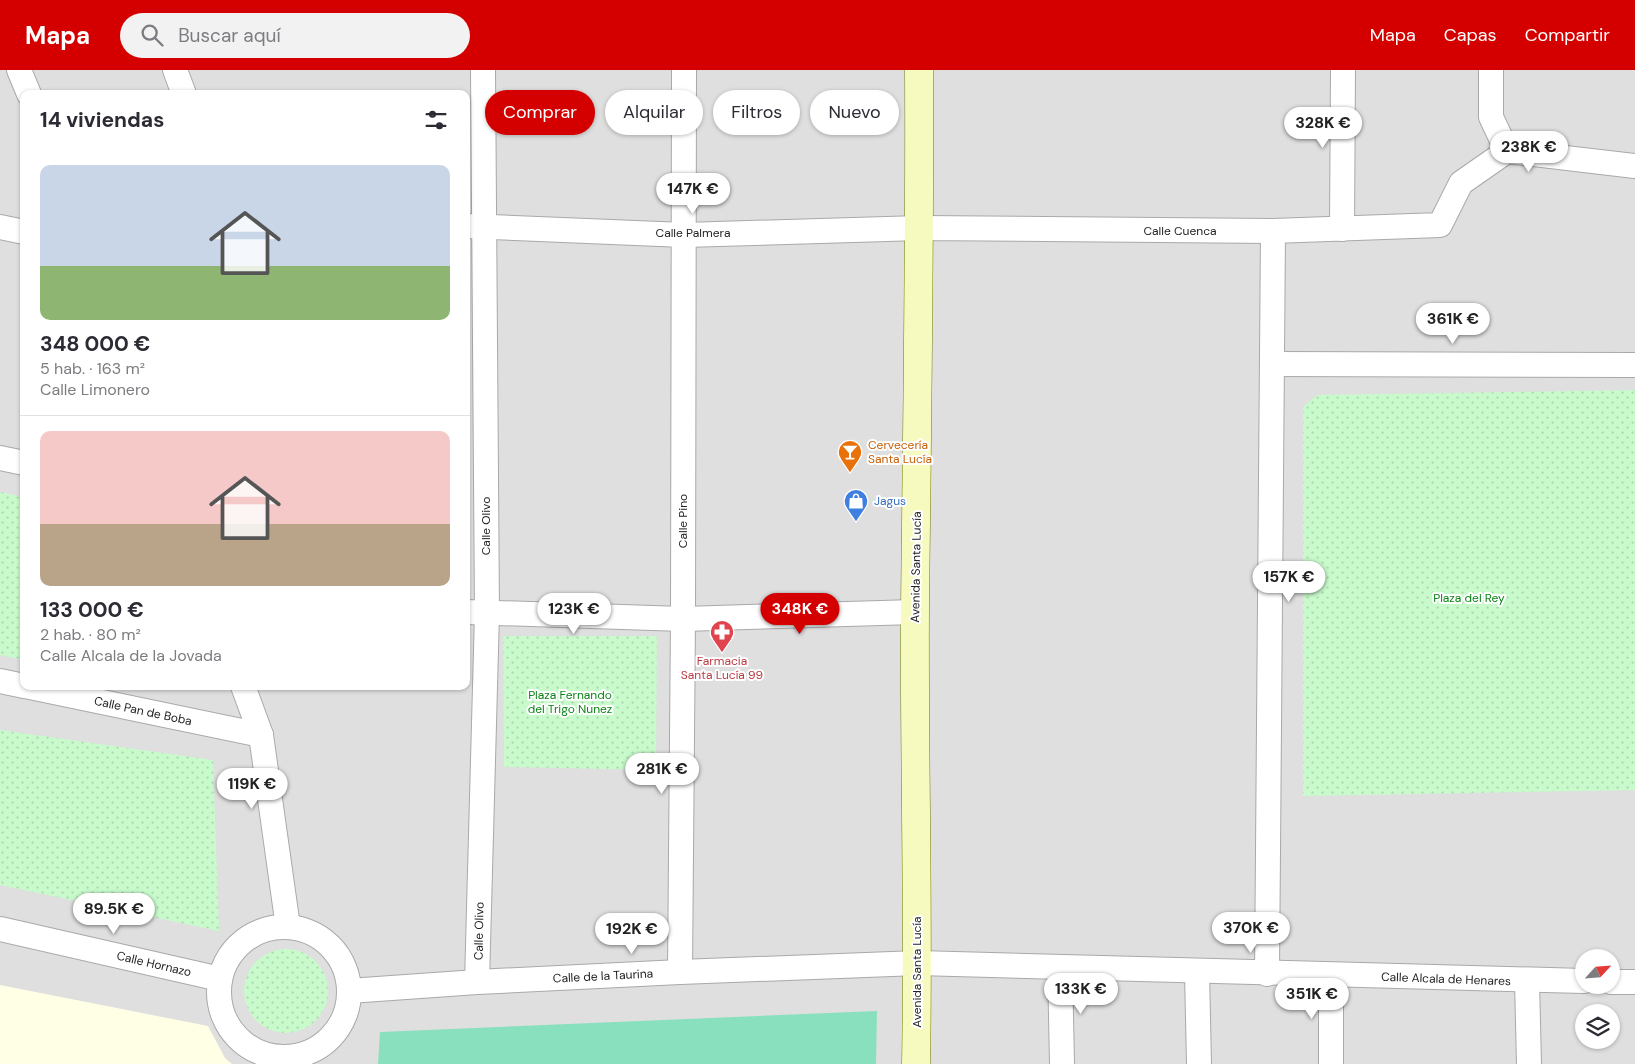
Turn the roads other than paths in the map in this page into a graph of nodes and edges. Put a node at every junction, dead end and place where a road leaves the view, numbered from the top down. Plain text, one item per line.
1 (19, 70) edge
2 (175, 70) edge
3 (483, 70) edge
4 (684, 70) edge
5 (919, 70) edge
6 (1343, 70) edge
7 (1491, 70) edge
8 (27, 90) edge
9 (182, 90) edge
10 (1507, 151) junction
11 (1634, 162) edge
12 (475, 226) edge
13 (0, 227) edge
14 (920, 228) junction
15 (1342, 229) junction
16 (20, 231) edge
17 (1273, 231) junction
18 (684, 235) junction
19 (1272, 364) junction
20 (1635, 365) edge
21 (0, 458) edge
22 (20, 462) edge
23 (915, 612) junction
24 (476, 613) edge
25 (683, 619) junction
26 (0, 681) edge
27 (20, 685) edge
28 (44, 690) edge
29 (245, 690) edge
30 (261, 735) junction
31 (288, 927) junction
32 (0, 929) edge
33 (918, 963) junction
34 (1060, 967) junction
35 (680, 972) junction
36 (1197, 972) junction
37 (1267, 974) junction
38 (1331, 975) junction
39 (220, 979) junction
40 (1527, 981) junction
41 (1575, 981) edge
42 (477, 982) junction
43 (1620, 982) edge
44 (1635, 982) edge
45 (349, 991) junction
46 (316, 1057) edge
47 (282, 1061) edge
48 (916, 1064) edge
49 (1062, 1064) edge
50 (1199, 1064) edge
51 (1331, 1064) edge
52 (1529, 1064) edge

1 - 8 street
2 - 9 street
3 - 12 street, Calle Olivo
4 - 18 street, Calle Pino
5 - 14 street, Avenida Santa Lucía
6 - 15 street
7 - 10 street
10 - 11 street
10 - 15 street, Calle Cuenca
12 - 18 street, Calle Palmera
12 - 24 street, Calle Olivo
13 - 16 street
14 - 17 street, Calle Cuenca
14 - 18 street, Calle Palmera
14 - 23 street, Avenida Santa Lucía
15 - 17 street, Calle Cuenca
17 - 19 street
18 - 25 street, Calle Pino
19 - 20 street
19 - 37 street
21 - 22 street
23 - 25 street
23 - 33 street, Avenida Santa Lucía
24 - 25 street
24 - 42 street, Calle Olivo
25 - 35 street, Calle Pino
26 - 27 street, Calle Pan de Boba
28 - 30 street, Calle Pan de Boba
29 - 30 street
30 - 31 street
31 - 39 street
31 - 45 street
32 - 39 street, Calle Hornazo
33 - 34 street, Calle Alcala de Henares
33 - 35 street, Calle de la Taurina
33 - 48 street, Avenida Santa Lucía
34 - 36 street, Calle Alcala de Henares
34 - 49 street
35 - 42 street, Calle de la Taurina
36 - 37 street, Calle Alcala de Henares
36 - 50 street
37 - 38 street, Calle Alcala de Henares
38 - 40 street, Calle Alcala de Henares
38 - 51 street
39 - 47 street
40 - 41 street, Calle Alcala de Henares
40 - 52 street
42 - 45 street, Calle de la Taurina
43 - 44 street
45 - 46 street
46 - 47 street

